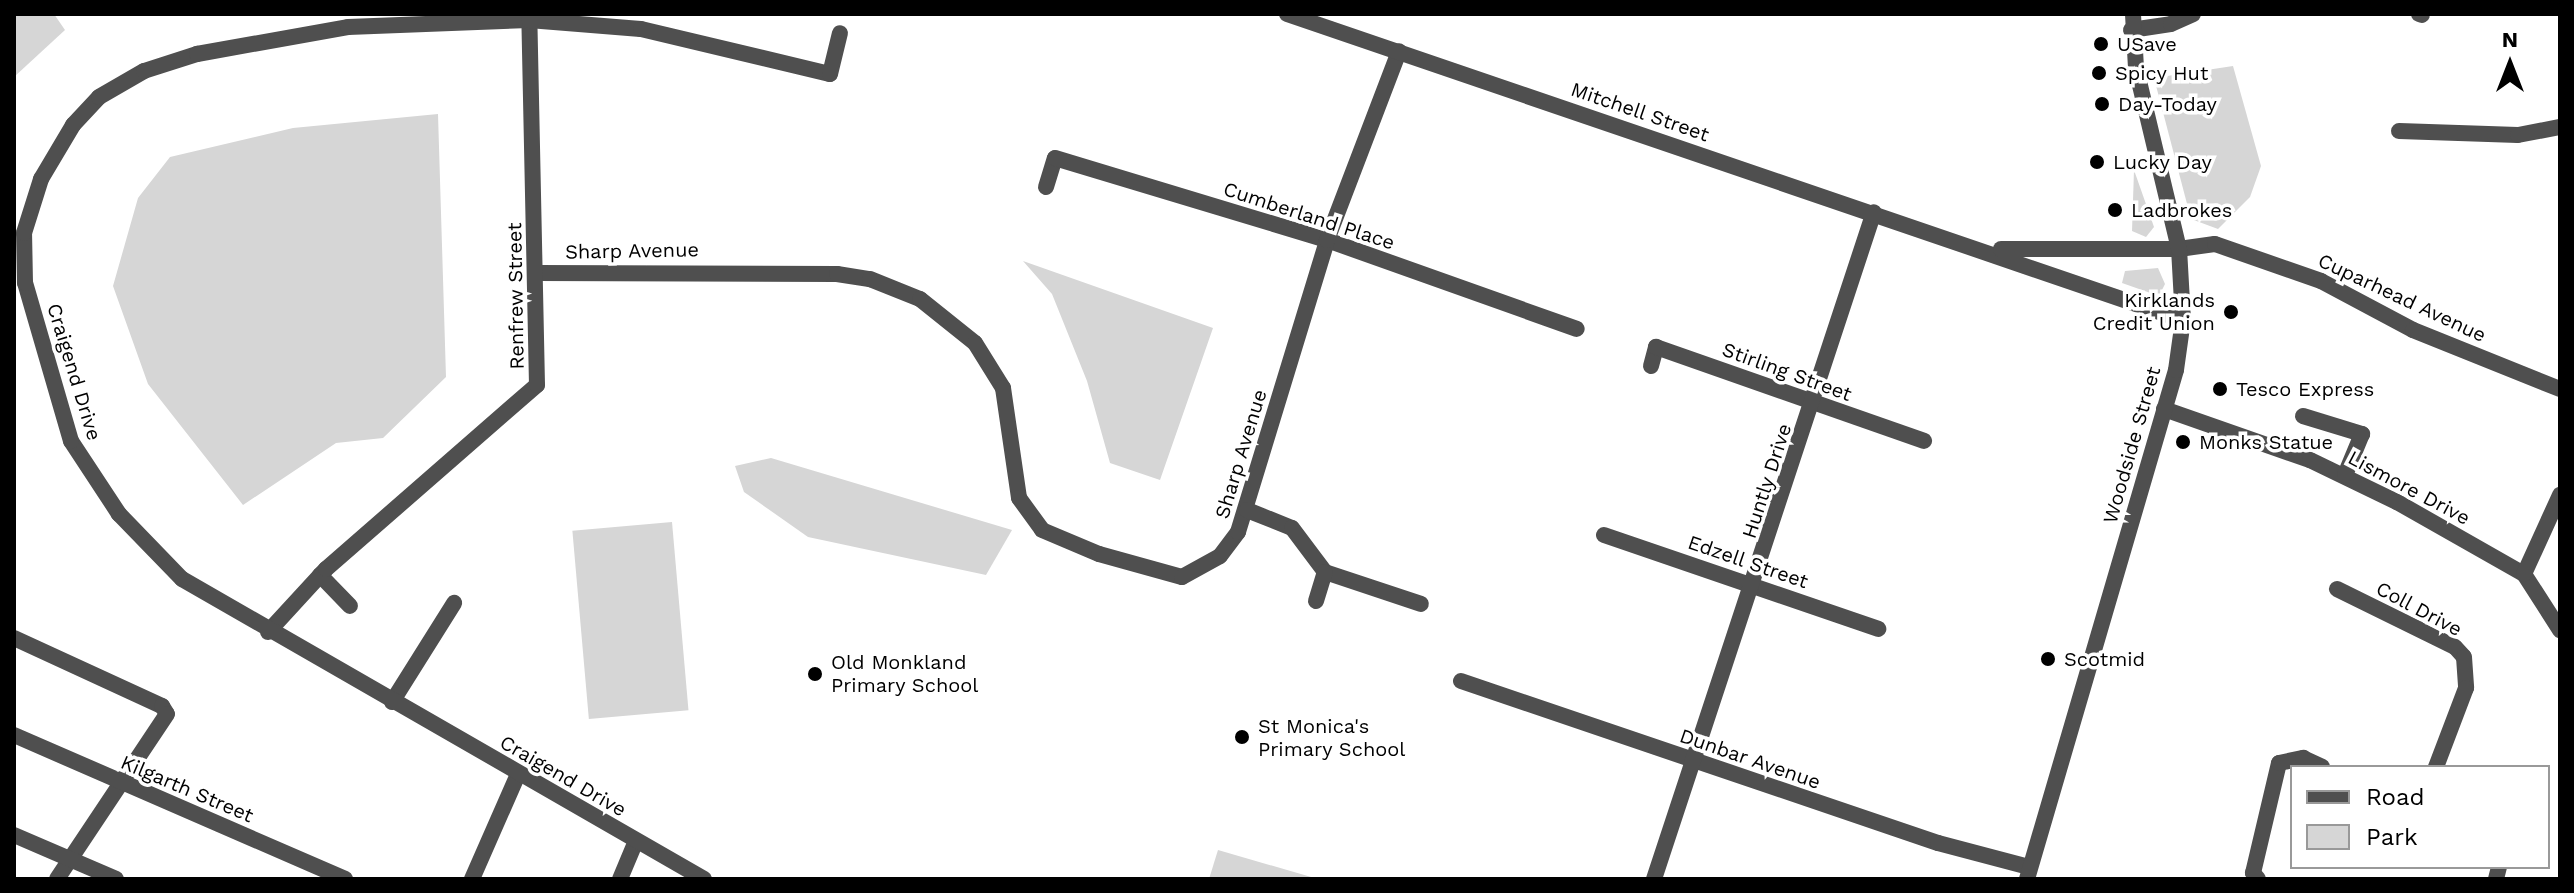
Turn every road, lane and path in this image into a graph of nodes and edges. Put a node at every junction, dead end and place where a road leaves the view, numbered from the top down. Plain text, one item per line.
1 (1287, 14) edge
2 (2193, 14) edge
3 (529, 17) edge
4 (2132, 22) edge
5 (840, 33) dead end
6 (1399, 51) junction
7 (2560, 127) edge
8 (2399, 131) dead end
9 (1046, 187) dead end
10 (1874, 212) junction
11 (1327, 240) junction
12 (1980, 247) junction
13 (2179, 249) junction
14 (537, 273) junction
15 (20, 284) edge
16 (2183, 320) junction
17 (1577, 329) dead end
18 (1651, 366) dead end
19 (2560, 389) edge
20 (1813, 402) junction
21 (2164, 409) junction
22 (2303, 416) dead end
23 (1924, 441) dead end
24 (2345, 475) junction
25 (2560, 495) edge
26 (1247, 510) junction
27 (1604, 535) dead end
28 (1325, 572) junction
29 (2524, 574) junction
30 (320, 575) junction
31 (1754, 583) junction
32 (2337, 589) dead end
33 (1316, 601) dead end
34 (454, 603) dead end
35 (1421, 604) dead end
36 (350, 606) dead end
37 (1878, 629) dead end
38 (2560, 630) edge
39 (268, 632) junction
40 (14, 638) edge
41 (1461, 681) dead end
42 (392, 702) junction
43 (14, 735) edge
44 (1693, 761) junction
45 (2318, 765) edge
46 (2437, 765) edge
47 (518, 774) junction
48 (123, 783) junction
49 (14, 835) edge
50 (636, 841) junction
51 (73, 860) junction
52 (2028, 873) edge
53 (57, 879) edge
54 (116, 879) edge
55 (345, 879) edge
56 (472, 879) edge
57 (620, 879) edge
58 (704, 879) edge
59 (1654, 879) edge
60 (2258, 879) edge

1 - 6 street, Mitchell Street
2 - 4 street
3 - 5 street, Craigend Drive
3 - 14 street, Renfrew Street
3 - 15 street, Craigend Drive
4 - 13 street, Woodside Street
6 - 10 street, Mitchell Street
6 - 11 street, Sharp Avenue
7 - 8 street
9 - 11 street, Cumberland Place
10 - 12 street, Mitchell Street
10 - 20 street, Huntly Drive
11 - 17 street, Cumberland Place
11 - 26 street, Sharp Avenue
12 - 13 street, Mitchell Street
12 - 16 street, Mitchell Street
13 - 16 street, Woodside Street
13 - 19 street, Cuparhead Avenue
14 - 26 street, Sharp Avenue
14 - 30 street, Renfrew Street
15 - 39 street, Craigend Drive
16 - 21 street, Woodside Street
18 - 20 street, Stirling Street
20 - 23 street, Stirling Street
20 - 31 street, Huntly Drive
21 - 24 street, Lismore Drive
21 - 52 street, Woodside Street
22 - 24 street
24 - 29 street, Lismore Drive
25 - 29 street
26 - 28 street
27 - 31 street, Edzell Street
28 - 33 street
28 - 35 street
29 - 38 street, Lismore Drive
30 - 36 street
30 - 39 street, Renfrew Street
31 - 37 street, Edzell Street
31 - 44 street, Huntly Drive
32 - 46 street, Coll Drive
34 - 42 street
39 - 42 street, Craigend Drive
40 - 48 street
41 - 44 street, Dunbar Avenue
42 - 47 street, Craigend Drive
43 - 48 street, Kilgarth Street
44 - 52 street, Dunbar Avenue
44 - 59 street, Huntly Drive
45 - 60 street
47 - 50 street, Craigend Drive
47 - 56 street
48 - 51 street
48 - 55 street, Kilgarth Street
49 - 51 street
50 - 57 street
50 - 58 street, Craigend Drive
51 - 53 street
51 - 54 street

